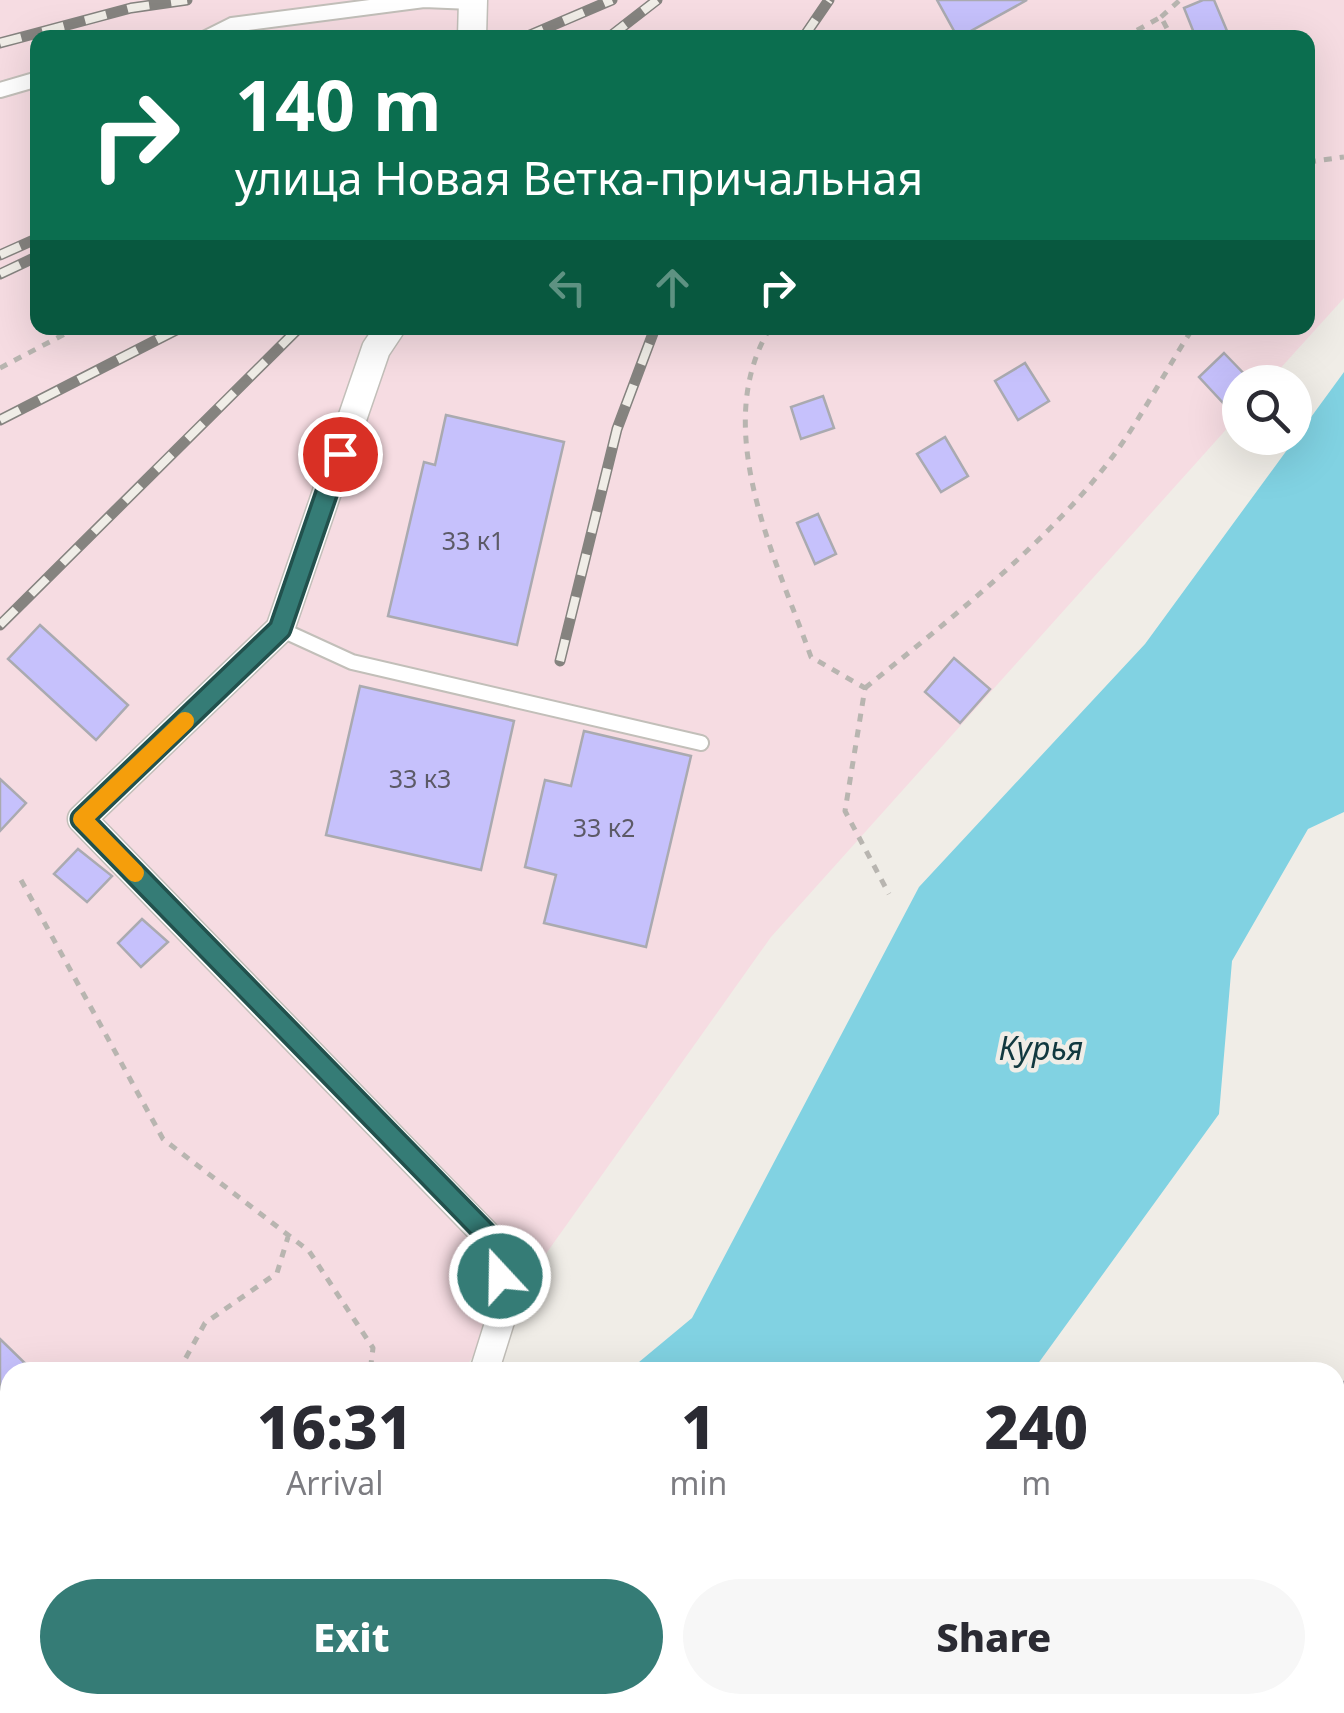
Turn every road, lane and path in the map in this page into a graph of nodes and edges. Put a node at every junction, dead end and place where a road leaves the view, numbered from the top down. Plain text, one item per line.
1 (1180, 0) edge
2 (472, 1) edge
3 (1161, 17) junction
4 (221, 30) edge
5 (472, 30) edge
6 (1137, 30) edge
7 (1168, 30) edge
8 (30, 81) edge
9 (0, 90) edge
10 (1343, 158) edge
11 (1315, 161) edge
12 (63, 335) edge
13 (385, 335) edge
14 (766, 335) edge
15 (1189, 335) edge
16 (0, 368) edge
17 (280, 629) junction
18 (865, 688) junction
19 (701, 743) dead end
20 (21, 880) dead end
21 (890, 894) dead end
22 (288, 1235) junction
23 (184, 1362) edge
24 (371, 1362) edge
25 (487, 1362) edge

1 - 3 path
2 - 4 lane
2 - 5 street
3 - 6 path
3 - 7 path
8 - 9 lane
10 - 11 path
12 - 16 path
13 - 17 street
14 - 18 path
15 - 18 path
17 - 19 lane
17 - 25 street
18 - 21 path
20 - 22 path
22 - 23 path
22 - 24 path

